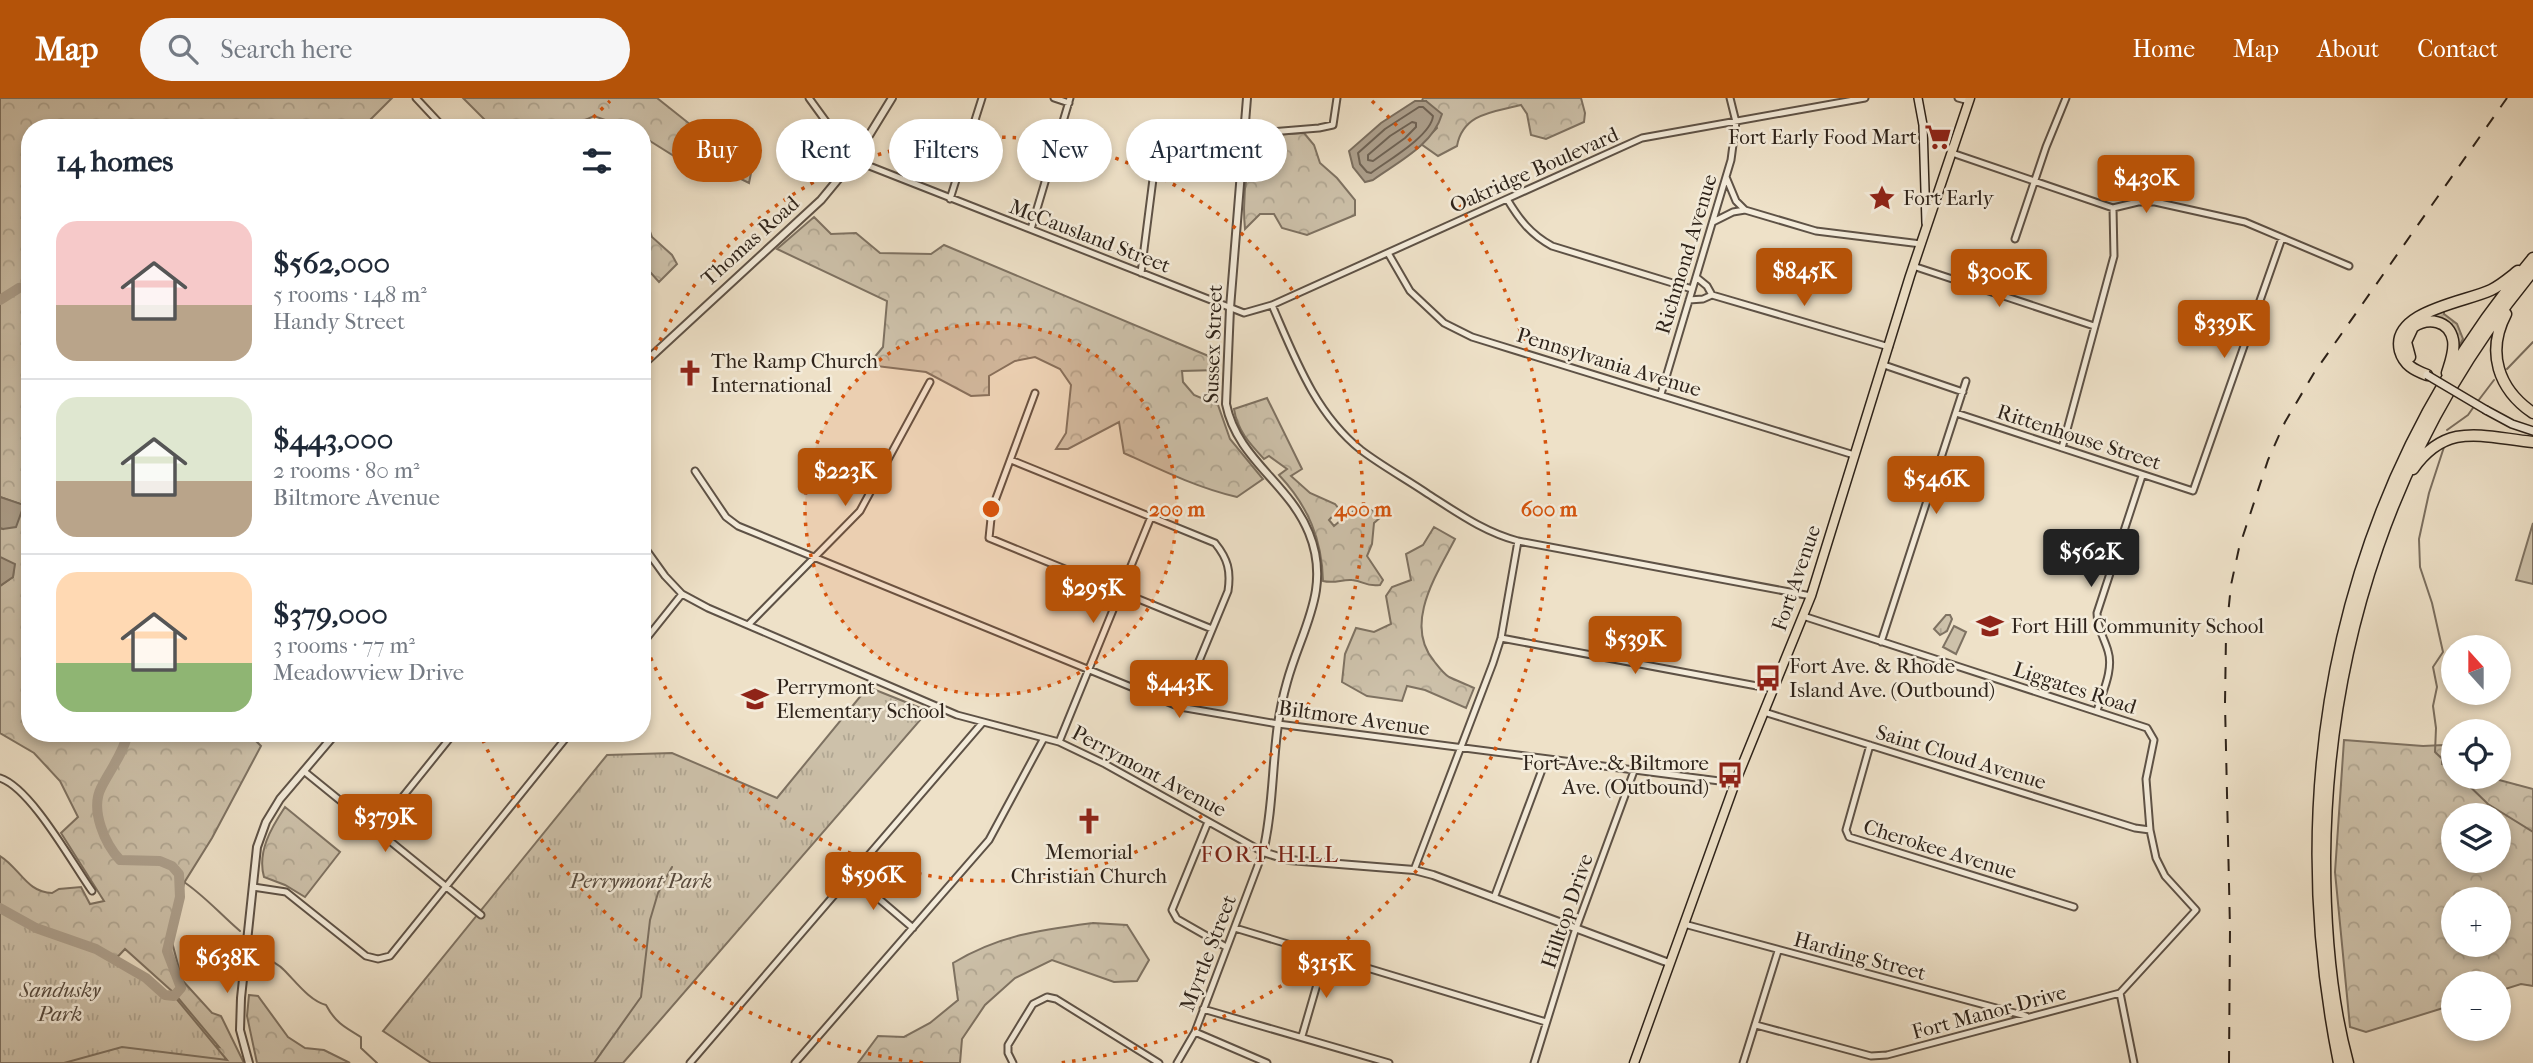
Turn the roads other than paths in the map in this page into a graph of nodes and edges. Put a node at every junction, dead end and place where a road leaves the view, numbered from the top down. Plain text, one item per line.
1 (416, 98) edge
2 (809, 98) edge
3 (892, 98) edge
4 (982, 98) edge
5 (1054, 98) edge
6 (1247, 98) edge
7 (1337, 98) edge
8 (1730, 98) edge
9 (1821, 98) edge
10 (1865, 98) edge
11 (1918, 98) edge
12 (1958, 98) edge
13 (2066, 98) edge
14 (1069, 100) edge
15 (1969, 100) edge
16 (1822, 106) junction
17 (436, 119) edge
18 (824, 119) edge
19 (1245, 119) edge
20 (1736, 122) junction
21 (875, 125) edge
22 (1287, 131) edge
23 (1952, 153) junction
24 (875, 169) edge
25 (1726, 177) junction
26 (835, 182) edge
27 (1153, 182) edge
28 (1240, 182) edge
29 (2036, 182) junction
30 (950, 199) junction
31 (1507, 199) junction
32 (2113, 208) junction
33 (1745, 210) junction
34 (1712, 223) junction
35 (1926, 227) junction
36 (1031, 229) junction
37 (2282, 237) junction
38 (2015, 239) dead end
39 (1921, 244) junction
40 (1388, 253) junction
41 (1913, 266) junction
42 (2349, 266) dead end
43 (2531, 268) edge
44 (1141, 273) junction
45 (1696, 278) junction
46 (1692, 289) junction
47 (1713, 295) junction
48 (1689, 300) junction
49 (1272, 306) junction
50 (1230, 308) junction
51 (2094, 326) junction
52 (1889, 348) junction
53 (651, 355) edge
54 (1884, 365) junction
55 (2427, 375) junction
56 (1966, 381) dead end
57 (930, 382) dead end
58 (2445, 383) junction
59 (1963, 392) junction
60 (1035, 393) dead end
61 (1661, 394) junction
62 (1956, 413) junction
63 (2533, 413) edge
64 (2533, 431) edge
65 (2533, 442) edge
66 (2062, 448) junction
67 (1854, 454) junction
68 (1012, 460) junction
69 (695, 471) dead end
70 (2142, 476) junction
71 (2401, 486) junction
72 (1151, 517) junction
73 (1518, 541) junction
74 (651, 557) edge
75 (816, 558) junction
76 (1121, 592) junction
77 (682, 594) junction
78 (1811, 596) junction
79 (1803, 616) junction
80 (748, 625) junction
81 (1212, 629) junction
82 (651, 633) edge
83 (1501, 638) junction
84 (1881, 642) junction
85 (1087, 671) junction
86 (1773, 688) junction
87 (1180, 707) junction
88 (2097, 711) junction
89 (1764, 712) junction
90 (983, 722) junction
91 (1278, 724) junction
92 (1044, 738) junction
93 (1059, 741) junction
94 (329, 742) edge
95 (447, 742) edge
96 (563, 742) edge
97 (1870, 745) junction
98 (1459, 747) junction
99 (1546, 759) junction
100 (1634, 771) junction
101 (305, 772) junction
102 (0, 778) edge
103 (1735, 783) junction
104 (1208, 822) junction
105 (376, 830) junction
106 (2150, 830) junction
107 (1263, 852) junction
108 (1414, 870) junction
109 (851, 875) junction
110 (253, 887) junction
111 (446, 888) junction
112 (92, 891) dead end
113 (1494, 898) junction
114 (2074, 908) dead end
115 (481, 915) dead end
116 (1684, 924) junction
117 (913, 928) junction
118 (1235, 928) junction
119 (1576, 929) junction
120 (1226, 947) junction
121 (1778, 951) junction
122 (1325, 957) junction
123 (1669, 963) junction
124 (2120, 993) junction
125 (1203, 1009) junction
126 (2029, 1017) junction
127 (1546, 1022) junction
128 (1756, 1025) junction
129 (1195, 1032) junction
130 (1302, 1036) junction
131 (249, 1063) edge
132 (690, 1063) edge
133 (796, 1063) edge
134 (1013, 1063) edge
135 (1159, 1063) edge
136 (1177, 1063) edge
137 (1267, 1063) edge
138 (1389, 1063) edge
139 (1534, 1063) edge
140 (1634, 1063) edge
141 (1743, 1063) edge
142 (2134, 1063) edge
143 (2339, 1063) edge
144 (2348, 1063) edge

1 - 17 street
2 - 18 street
3 - 21 street, Thomas Road
4 - 30 street
5 - 14 street
6 - 19 street, Sussex Street
7 - 22 street
8 - 20 street
9 - 16 street
10 - 16 street, Oakridge Boulevard
11 - 35 main road
12 - 15 street
13 - 29 street
14 - 36 street
15 - 23 main road, Fort Avenue
16 - 20 street, Oakridge Boulevard
20 - 25 street, Richmond Avenue
20 - 31 street, Oakridge Boulevard
23 - 29 street
23 - 35 main road, Fort Avenue
24 - 30 street, McCausland Street
25 - 33 street
25 - 34 street, Richmond Avenue
26 - 53 street, Thomas Road
27 - 44 street
28 - 50 street, Sussex Street
29 - 32 street
29 - 38 street
30 - 36 street, McCausland Street
31 - 40 street, Oakridge Boulevard
31 - 46 street
32 - 37 street
32 - 51 street
33 - 34 street
33 - 39 street
34 - 45 street, Richmond Avenue
35 - 39 main road, Fort Avenue
36 - 44 street, McCausland Street
37 - 42 street
37 - 70 street, Rittenhouse Street
39 - 41 main road, Fort Avenue
40 - 49 street, Oakridge Boulevard
40 - 61 street, Pennsylvania Avenue
41 - 51 street
41 - 52 main road, Fort Avenue
43 - 55 highway
43 - 58 highway
43 - 63 highway
43 - 71 highway
44 - 50 street, McCausland Street
45 - 46 street, Richmond Avenue
45 - 47 street
46 - 48 street, Richmond Avenue
47 - 48 street
47 - 52 street
48 - 61 street, Richmond Avenue
49 - 50 street, Oakridge Boulevard
49 - 73 street
50 - 91 street, Sussex Street
51 - 66 street
52 - 54 main road, Fort Avenue
54 - 59 street
54 - 67 main road, Fort Avenue
55 - 58 highway
55 - 64 main road, bridge
56 - 59 street
57 - 75 street
58 - 143 highway
59 - 62 street
60 - 68 street
61 - 67 street, Pennsylvania Avenue
62 - 66 street, Rittenhouse Street
62 - 84 street
65 - 71 highway
66 - 70 street, Rittenhouse Street
67 - 78 main road, Fort Avenue
68 - 72 street
68 - 76 street
69 - 75 street, Biltmore Avenue
70 - 88 street
71 - 144 highway
72 - 76 street
72 - 81 street
73 - 78 street
73 - 83 street
74 - 77 street, Perrymont Avenue
75 - 80 street
75 - 85 street, Biltmore Avenue
76 - 81 street
76 - 85 street
77 - 80 street, Perrymont Avenue
77 - 82 street
78 - 79 main road, Fort Avenue
79 - 84 street, Liggates Road
79 - 86 main road, Fort Avenue
80 - 90 street, Perrymont Avenue
81 - 87 street
83 - 86 street
83 - 98 street
84 - 88 street, Liggates Road
85 - 87 street, Biltmore Avenue
85 - 93 street
86 - 89 main road, Fort Avenue
87 - 91 street, Biltmore Avenue
88 - 106 street, Liggates Road
89 - 97 street, Saint Cloud Avenue
89 - 103 main road, Fort Avenue
90 - 92 street, Perrymont Avenue
90 - 109 street
91 - 98 street, Biltmore Avenue
91 - 107 street, Sussex Street
92 - 93 street, Perrymont Avenue
92 - 117 street
93 - 104 street, Perrymont Avenue
94 - 101 street
95 - 105 street
96 - 111 street
97 - 106 street, Saint Cloud Avenue
97 - 114 street, Cherokee Avenue
98 - 99 street, Biltmore Avenue
98 - 108 street
99 - 100 street, Biltmore Avenue
99 - 113 street
100 - 103 street, Biltmore Avenue
100 - 119 street, Hilltop Drive
101 - 105 street
101 - 110 street
102 - 112 street
103 - 116 main road, Fort Avenue
104 - 107 street, Perrymont Avenue
104 - 120 street
105 - 111 street
106 - 124 street, Liggates Road
107 - 108 street, Perrymont Avenue
107 - 118 street, Myrtle Street
108 - 113 street, Perrymont Avenue
109 - 117 street
109 - 132 street
110 - 111 street
110 - 131 street
111 - 115 street
113 - 119 street, Perrymont Avenue
116 - 121 street, Harding Street
116 - 123 main road, Fort Avenue
117 - 133 street
118 - 120 street, Myrtle Street
118 - 122 street
119 - 123 street, Perrymont Avenue
119 - 127 street, Hilltop Drive
120 - 125 street, Myrtle Street
121 - 126 street, Harding Street
121 - 128 street
122 - 127 street
122 - 130 street
123 - 140 main road, Fort Avenue
124 - 126 street, Fort Manor Drive
124 - 142 street
125 - 129 street, Myrtle Street
125 - 130 street
126 - 128 street, Fort Manor Drive
127 - 139 street, Hilltop Drive
128 - 141 street
129 - 136 street, Myrtle Street
129 - 137 street
130 - 138 street
134 - 135 street

